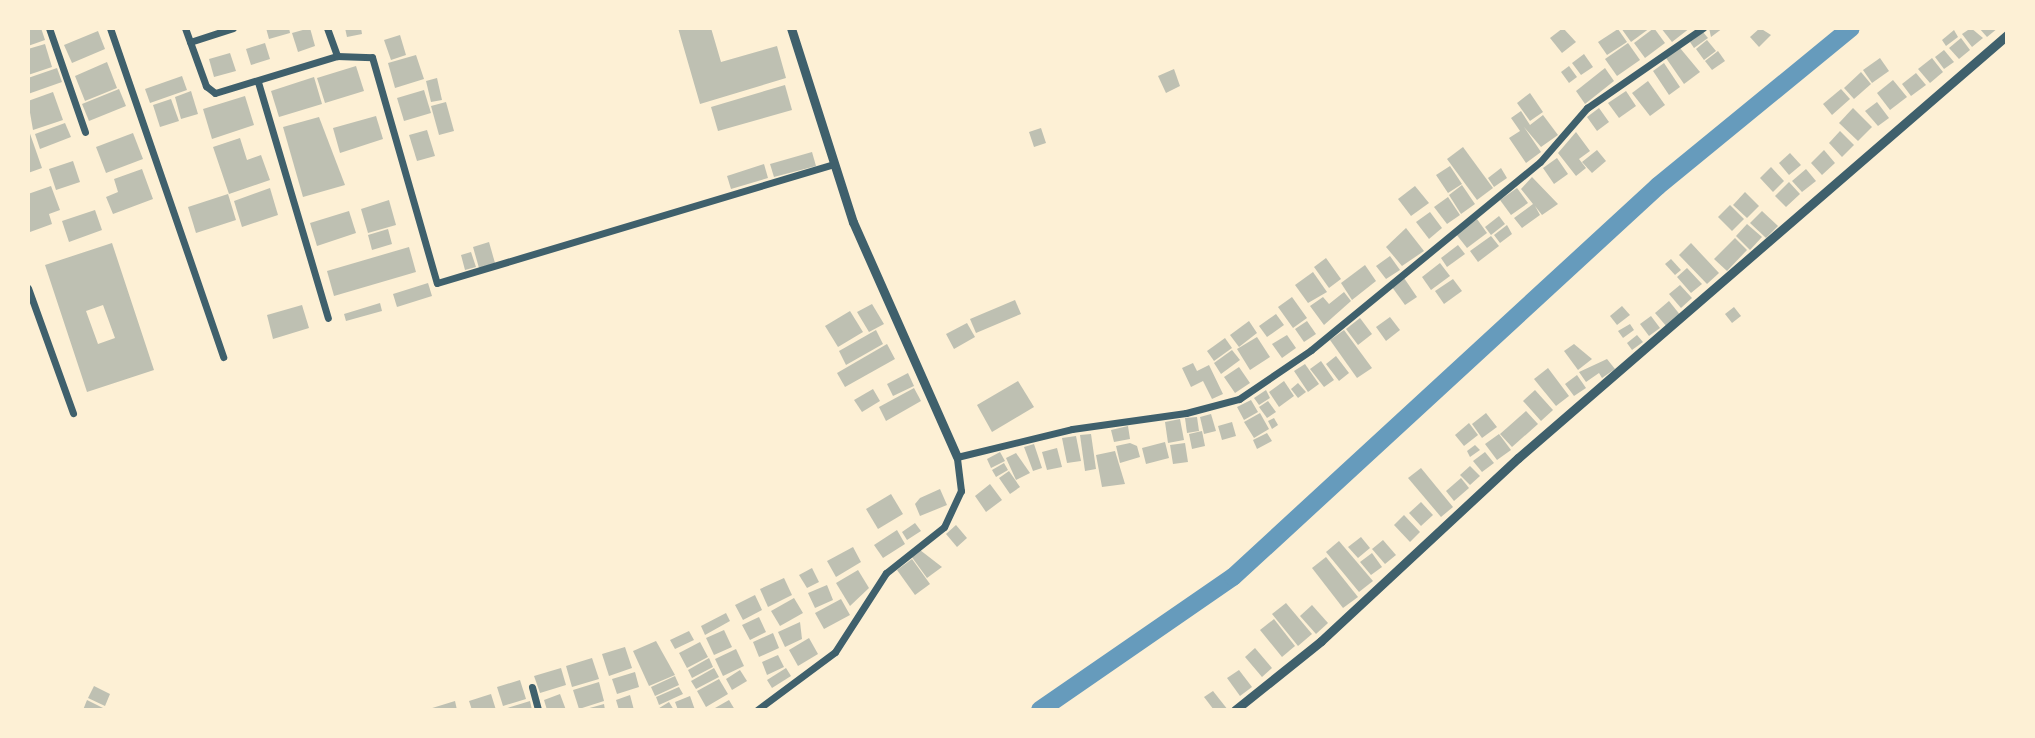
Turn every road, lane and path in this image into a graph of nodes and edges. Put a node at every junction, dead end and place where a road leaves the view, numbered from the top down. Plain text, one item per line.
1 (49, 28) edge
2 (110, 28) edge
3 (185, 28) edge
4 (233, 28) edge
5 (327, 28) edge
6 (791, 28) edge
7 (1703, 28) edge
8 (2007, 35) edge
9 (190, 42) junction
10 (337, 56) junction
11 (258, 82) junction
12 (85, 132) dead end
13 (834, 164) junction
14 (28, 288) edge
15 (328, 318) dead end
16 (223, 357) dead end
17 (73, 413) dead end
18 (957, 457) junction
19 (532, 687) dead end
20 (538, 710) edge
21 (757, 710) edge
22 (1235, 710) edge

1 - 12 street
2 - 16 street
3 - 9 street
4 - 9 street
5 - 10 street
6 - 13 street
7 - 18 street
8 - 22 street
9 - 11 street
10 - 11 street
10 - 13 street
11 - 15 street
13 - 18 street
14 - 17 street
18 - 21 street
19 - 20 street

